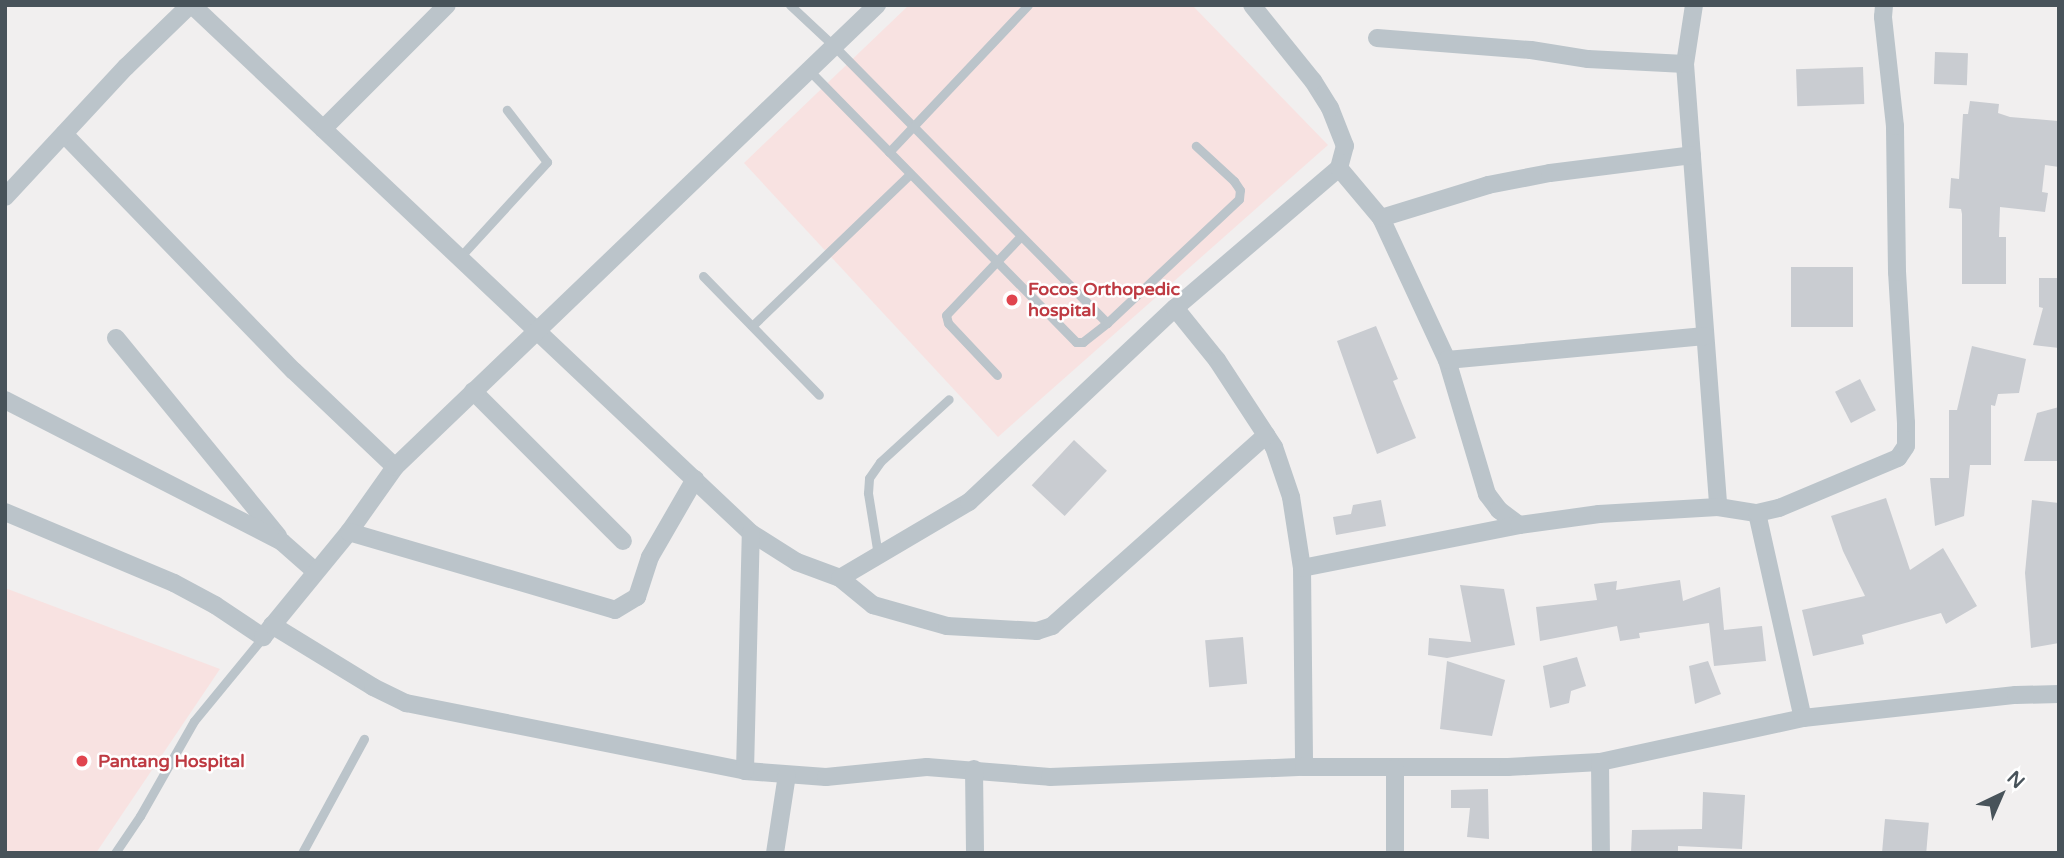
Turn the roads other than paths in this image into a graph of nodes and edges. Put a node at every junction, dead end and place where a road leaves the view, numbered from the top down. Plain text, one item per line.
1 (191, 5) edge
2 (447, 5) edge
3 (790, 5) edge
4 (877, 5) edge
5 (1028, 5) edge
6 (1252, 5) edge
7 (1694, 5) edge
8 (1884, 5) edge
9 (1377, 38) dead end
10 (834, 46) junction
11 (1685, 64) junction
12 (808, 70) junction
13 (507, 110) dead end
14 (913, 127) junction
15 (323, 129) junction
16 (64, 134) junction
17 (1196, 146) dead end
18 (889, 152) junction
19 (1692, 155) junction
20 (1339, 168) junction
21 (910, 174) junction
22 (5, 197) edge
23 (1381, 218) junction
24 (1020, 237) junction
25 (460, 257) junction
26 (996, 262) junction
27 (702, 276) dead end
28 (1175, 308) junction
29 (1107, 323) junction
30 (752, 326) junction
31 (538, 329) junction
32 (1705, 337) junction
33 (116, 338) dead end
34 (1447, 360) junction
35 (997, 375) dead end
36 (474, 391) junction
37 (819, 395) dead end
38 (948, 399) dead end
39 (5, 400) edge
40 (1266, 435) junction
41 (395, 467) junction
42 (695, 479) junction
43 (1718, 507) junction
44 (5, 512) edge
45 (1757, 513) junction
46 (1519, 525) junction
47 (349, 533) junction
48 (751, 533) junction
49 (623, 541) dead end
50 (282, 542) junction
51 (878, 555) junction
52 (1302, 568) junction
53 (316, 572) junction
54 (840, 578) junction
55 (267, 631) junction
56 (2059, 694) edge
57 (1803, 718) junction
58 (364, 739) dead end
59 (1600, 762) junction
60 (1304, 767) junction
61 (1395, 768) junction
62 (974, 769) junction
63 (745, 771) junction
64 (787, 775) junction
65 (115, 853) edge
66 (302, 853) edge
67 (775, 853) edge
68 (975, 853) edge
69 (1395, 853) edge
70 (1601, 853) edge

1 - 15 street
1 - 16 street
2 - 15 street
3 - 10 lane
4 - 10 street
5 - 14 lane
6 - 20 street
7 - 11 street
8 - 45 street
9 - 11 street
10 - 12 street
10 - 14 lane
11 - 19 street
12 - 18 lane
12 - 31 street
13 - 25 lane
14 - 18 lane
14 - 24 lane
15 - 25 street
16 - 22 street
16 - 41 street
17 - 29 lane
18 - 21 lane
19 - 23 street
19 - 32 street
20 - 23 street
20 - 28 street
21 - 26 lane
21 - 30 lane
23 - 34 street
24 - 26 lane
24 - 29 lane
25 - 31 street
26 - 29 lane
26 - 35 lane
27 - 30 lane
28 - 40 street
28 - 51 street
30 - 37 lane
31 - 36 street
31 - 42 street
32 - 34 street
32 - 43 street
33 - 50 street
34 - 46 street
36 - 41 street
36 - 49 street
38 - 51 lane
39 - 50 street
40 - 52 street
40 - 54 street
41 - 47 street
42 - 47 street
42 - 48 street
43 - 45 street
43 - 46 street
44 - 55 street
45 - 57 street
46 - 52 street
47 - 53 street
48 - 54 street
48 - 63 street
50 - 53 street
51 - 54 street
52 - 60 street
53 - 55 street
55 - 63 street
55 - 65 lane
56 - 57 street
57 - 59 street
58 - 66 lane
59 - 61 street
59 - 70 street
60 - 61 street
60 - 62 street
61 - 69 street
62 - 64 street
62 - 68 street
63 - 64 street
64 - 67 street

